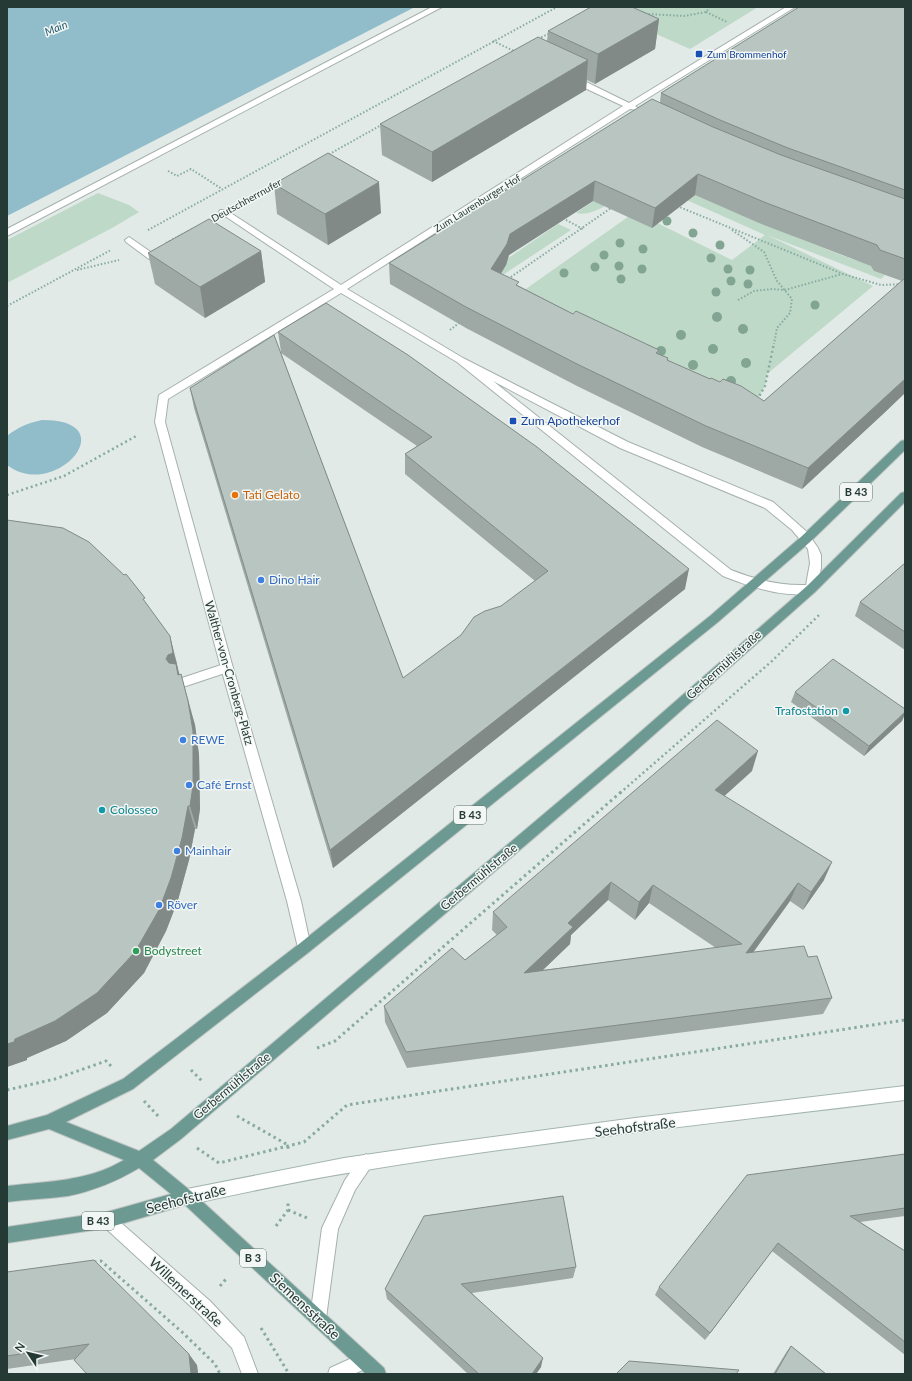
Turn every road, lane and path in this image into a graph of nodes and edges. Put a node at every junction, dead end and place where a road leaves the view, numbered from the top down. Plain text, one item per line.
1 (438, 7) edge
2 (557, 7) edge
3 (710, 7) edge
4 (791, 7) edge
5 (641, 11) edge
6 (706, 12) junction
7 (727, 22) dead end
8 (556, 30) edge
9 (492, 41) junction
10 (536, 41) edge
11 (522, 48) edge
12 (516, 52) junction
13 (509, 56) edge
14 (564, 75) edge
15 (629, 106) junction
16 (644, 113) edge
17 (383, 124) edge
18 (320, 159) edge
19 (177, 176) dead end
20 (278, 182) edge
21 (223, 189) junction
22 (674, 205) edge
23 (614, 207) edge
24 (223, 212) junction
25 (566, 220) edge
26 (582, 229) junction
27 (732, 230) junction
28 (7, 233) edge
29 (129, 240) junction
30 (150, 255) junction
31 (73, 271) junction
32 (843, 274) junction
33 (505, 281) edge
34 (905, 284) edge
35 (341, 289) junction
36 (785, 290) junction
37 (738, 300) dead end
38 (7, 306) edge
39 (458, 323) edge
40 (450, 330) dead end
41 (460, 360) junction
42 (163, 397) joint
43 (754, 404) edge
44 (138, 435) dead end
45 (905, 444) edge
46 (7, 495) edge
47 (905, 496) edge
48 (806, 539) junction
49 (755, 584) junction
50 (811, 589) junction
51 (227, 668) junction
52 (180, 683) edge
53 (304, 948) junction
54 (905, 1020) edge
55 (106, 1061) dead end
56 (191, 1070) dead end
57 (203, 1083) dead end
58 (7, 1090) edge
59 (905, 1093) edge
60 (144, 1101) dead end
61 (233, 1113) dead end
62 (159, 1117) dead end
63 (49, 1122) junction
64 (7, 1133) edge
65 (288, 1145) junction
66 (288, 1152) dead end
67 (141, 1160) junction
68 (366, 1162) junction
69 (219, 1163) dead end
70 (12, 1193) edge
71 (187, 1197) junction
72 (288, 1198) dead end
73 (288, 1210) junction
74 (107, 1220) junction
75 (315, 1221) dead end
76 (276, 1226) dead end
77 (7, 1234) edge
78 (93, 1262) edge
79 (318, 1318) junction
80 (363, 1361) junction
81 (220, 1374) edge
82 (250, 1374) edge
83 (336, 1374) edge
84 (378, 1374) edge

1 - 28 street
2 - 9 path, Deutschherrnufer
3 - 6 path
4 - 15 street, Zum Laurenburger Hof
5 - 6 path
6 - 7 path
8 - 10 path
9 - 12 path
9 - 21 path, Deutschherrnufer
11 - 12 path
12 - 13 path
14 - 15 street
15 - 16 street
15 - 35 street, Zum Laurenburger Hof
17 - 18 path
19 - 21 path
20 - 24 path, Deutschherrnufer
21 - 29 path, Deutschherrnufer
22 - 27 path
23 - 26 path
24 - 30 path, Deutschherrnufer
24 - 35 street
25 - 26 path
26 - 33 path
27 - 32 path
27 - 36 path
29 - 30 street
29 - 31 path, Deutschherrnufer
30 - 31 path, Deutschherrnufer
31 - 38 path, Deutschherrnufer
32 - 34 path
32 - 36 path
35 - 41 street
35 - 42 street, Zum Laurenburger Hof
36 - 37 path
36 - 43 path
39 - 40 path
41 - 48 street
41 - 49 street
42 - 51 street, Walther-von-Cronberg-Platz
44 - 46 path
45 - 48 main road, B 43
47 - 50 main road, Gerbermühlstraße
48 - 49 main road, B 43
48 - 50 street
49 - 50 street
49 - 53 main road, B 43
50 - 67 main road, Gerbermühlstraße
51 - 52 street
51 - 53 street, Walther-von-Cronberg-Platz
53 - 63 main road, B 43
54 - 65 path
55 - 58 path
56 - 57 path
59 - 68 street, Seehofstraße
60 - 62 path
61 - 65 path
63 - 64 main road
63 - 67 main road, Siemensstraße
65 - 66 path
65 - 69 path
67 - 70 main road, Gerbermühlstraße
67 - 71 main road, Siemensstraße / B 3
68 - 71 street, Seehofstraße
68 - 79 street
71 - 74 main road, Seehofstraße / B 43
71 - 79 main road, Siemensstraße / B 3
72 - 73 path
73 - 75 path
73 - 76 path
74 - 77 main road, Seehofstraße / B 43
74 - 82 street, Willemerstraße
78 - 81 path
79 - 80 main road, Siemensstraße / B 3
80 - 83 street
80 - 84 main road, Siemensstraße / B 3

